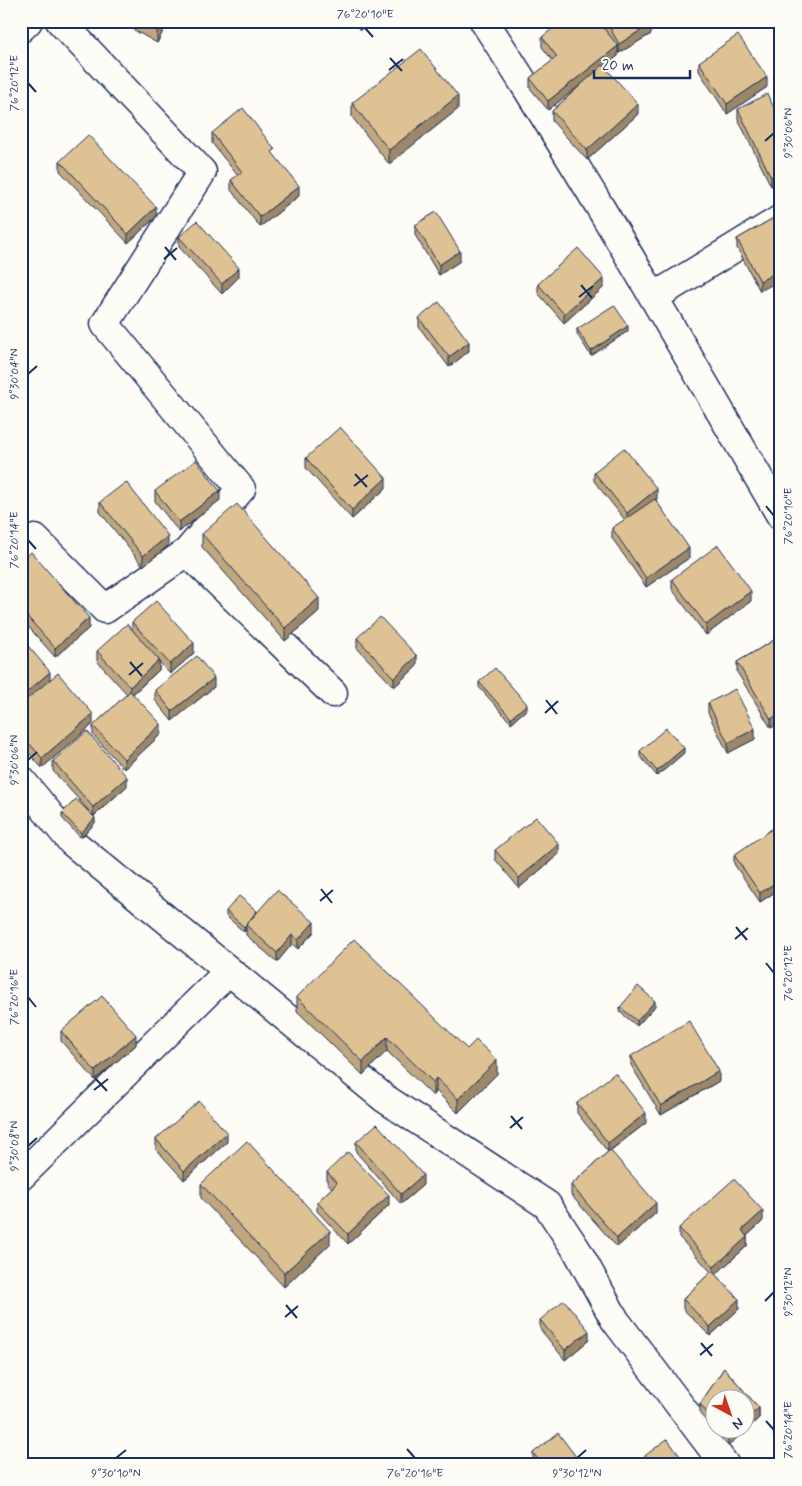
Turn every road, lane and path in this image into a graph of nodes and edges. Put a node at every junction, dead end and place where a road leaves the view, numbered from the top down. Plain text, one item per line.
1 (28, 21) edge
2 (60, 21) edge
3 (484, 21) edge
4 (21, 28) edge
5 (781, 219) edge
6 (654, 297) junction
7 (781, 516) edge
8 (187, 552) junction
9 (21, 554) edge
10 (333, 693) dead end
11 (21, 780) edge
12 (230, 971) junction
13 (21, 1176) edge
14 (725, 1465) edge

1 - 4 street
2 - 8 street
3 - 6 street
5 - 6 street
6 - 7 street
8 - 9 street
8 - 10 street
11 - 12 street
12 - 13 street
12 - 14 street

